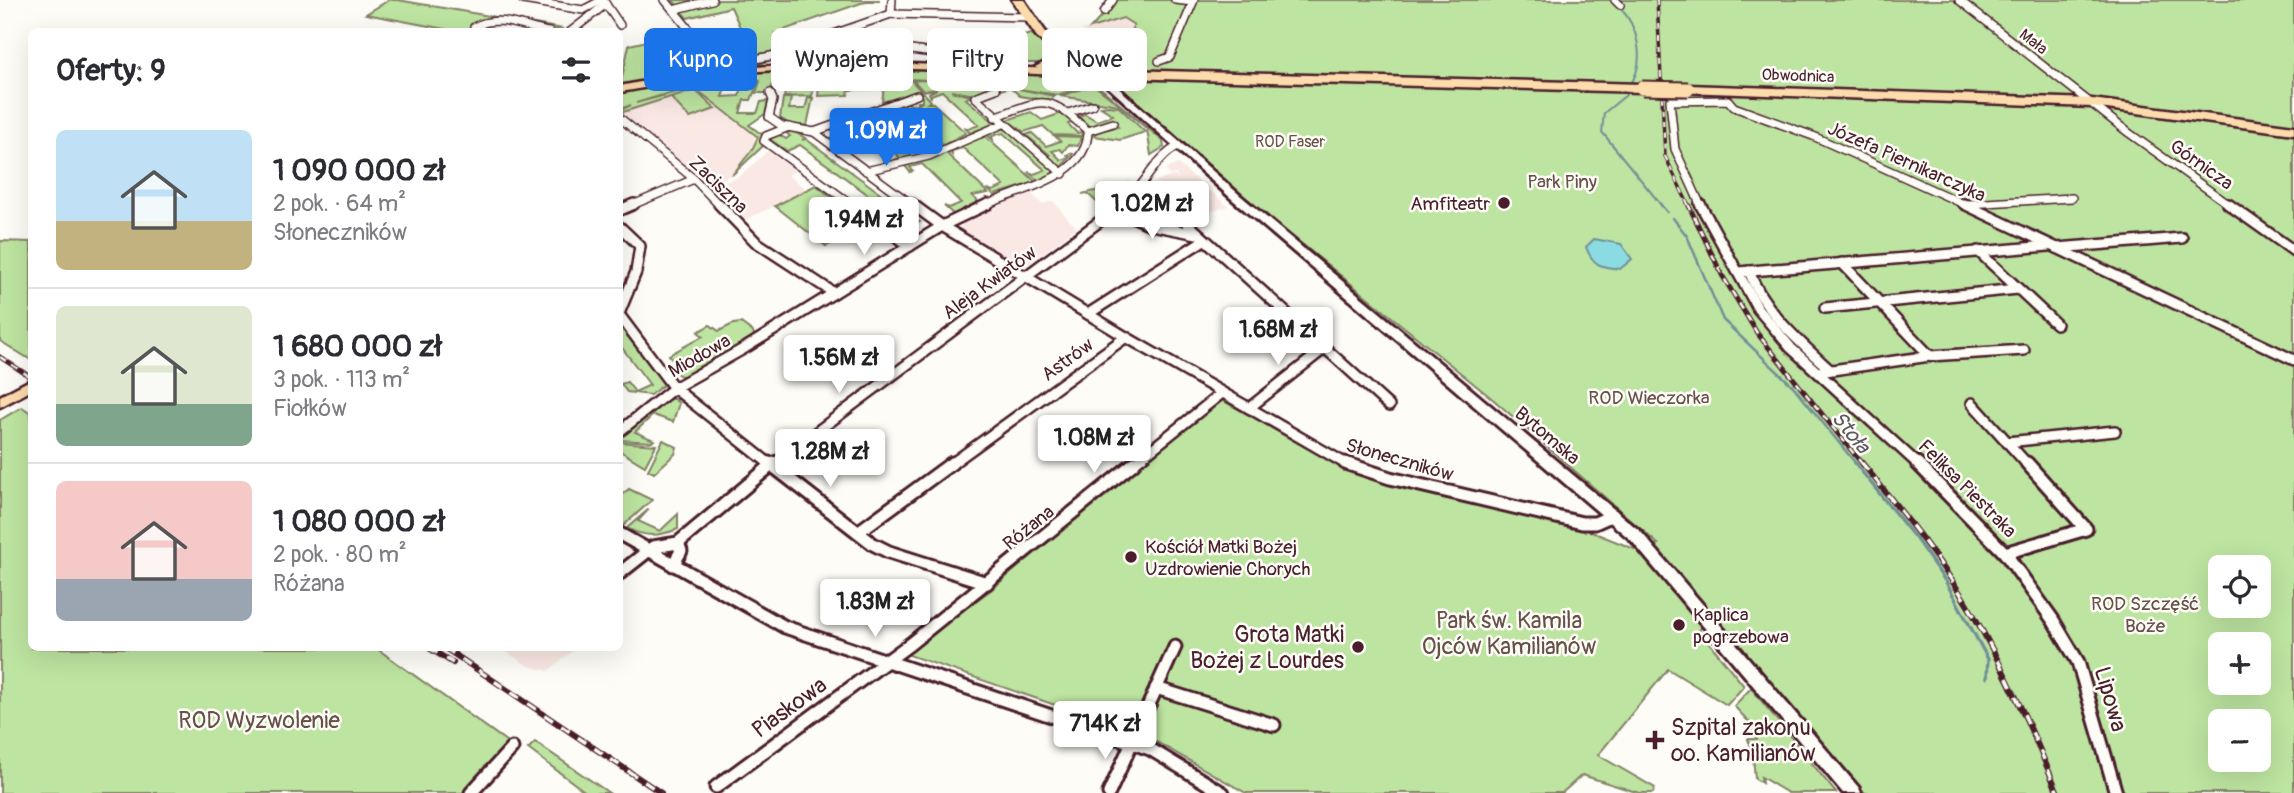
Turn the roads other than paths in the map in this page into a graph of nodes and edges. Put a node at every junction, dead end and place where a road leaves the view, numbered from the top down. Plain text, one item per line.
1 (523, 0) edge
2 (665, 0) edge
3 (712, 0) edge
4 (892, 0) edge
5 (1018, 0) edge
6 (1114, 0) edge
7 (1175, 0) edge
8 (1959, 0) edge
9 (603, 1) edge
10 (1194, 1) edge
11 (673, 10) junction
12 (1104, 12) dead end
13 (891, 14) junction
14 (1029, 17) junction
15 (620, 25) dead end
16 (475, 28) edge
17 (497, 28) edge
18 (519, 28) edge
19 (528, 28) edge
20 (574, 28) edge
21 (687, 28) edge
22 (850, 28) edge
23 (1039, 28) junction
24 (1042, 29) edge
25 (1042, 35) edge
26 (1159, 61) dead end
27 (913, 66) edge
28 (913, 66) edge
29 (1041, 66) edge
30 (1042, 70) edge
31 (1147, 73) edge
32 (1147, 74) edge
33 (1298, 77) junction
34 (644, 84) edge
35 (623, 88) edge
36 (991, 91) edge
37 (1113, 91) edge
38 (1119, 91) edge
39 (770, 93) dead end
40 (917, 95) dead end
41 (2092, 103) junction
42 (1093, 105) dead end
43 (1068, 113) junction
44 (995, 117) junction
45 (623, 120) edge
46 (1113, 123) dead end
47 (1003, 124) junction
48 (789, 127) junction
49 (2294, 130) edge
50 (1088, 131) junction
51 (814, 132) junction
52 (1030, 132) dead end
53 (1017, 136) junction
54 (1178, 146) junction
55 (866, 171) junction
56 (1063, 174) junction
57 (694, 179) junction
58 (2072, 198) dead end
59 (1965, 204) junction
60 (623, 209) edge
61 (1116, 210) junction
62 (1176, 213) dead end
63 (942, 226) junction
64 (623, 230) edge
65 (1200, 237) junction
66 (2182, 237) dead end
67 (911, 246) junction
68 (2054, 247) junction
69 (1978, 251) junction
70 (2294, 251) edge
71 (1842, 263) junction
72 (1744, 272) junction
73 (1024, 277) junction
74 (2018, 289) junction
75 (834, 293) junction
76 (1877, 301) junction
77 (623, 306) edge
78 (1825, 308) dead end
79 (1088, 314) junction
80 (623, 318) edge
81 (2056, 324) dead end
82 (1126, 337) junction
83 (1325, 348) junction
84 (2024, 350) dead end
85 (1930, 356) junction
86 (2294, 360) edge
87 (1830, 370) junction
88 (1818, 372) junction
89 (28, 386) edge
90 (674, 388) junction
91 (1222, 393) junction
92 (4, 399) edge
93 (1972, 403) dead end
94 (1389, 407) dead end
95 (1249, 408) junction
96 (623, 429) edge
97 (2115, 431) dead end
98 (2007, 442) junction
99 (773, 464) junction
100 (1613, 515) junction
101 (858, 532) junction
102 (623, 536) edge
103 (678, 543) junction
104 (647, 550) junction
105 (2005, 553) junction
106 (673, 565) junction
107 (623, 570) edge
108 (987, 583) junction
109 (1175, 647) dead end
110 (888, 660) junction
111 (1156, 688) junction
112 (1274, 725) dead end
113 (1131, 742) junction
114 (512, 748) dead end
115 (716, 787) dead end
116 (471, 793) edge
117 (1109, 793) edge
118 (1223, 793) edge
119 (1853, 793) edge
120 (2116, 793) edge

1 - 9 street
2 - 11 street
3 - 11 street
4 - 13 street
5 - 14 highway
6 - 12 street
7 - 10 street
8 - 41 street, Mała
9 - 15 street
9 - 20 street
10 - 26 street
11 - 21 street
13 - 14 street
13 - 22 street
14 - 23 highway
16 - 19 street
17 - 18 street
23 - 24 highway
23 - 25 highway
27 - 30 main road, Obwodnica
28 - 29 main road, Obwodnica
31 - 33 highway, Obwodnica
32 - 33 highway, Obwodnica
33 - 41 highway, Obwodnica, bridge
34 - 35 main road, Obwodnica
36 - 44 street
37 - 54 street, Bytomska
38 - 54 street, Bytomska
39 - 48 street
40 - 51 street
41 - 49 highway, Obwodnica
41 - 70 street, Górnicza
42 - 43 street
43 - 44 street
43 - 50 street
44 - 47 street
45 - 57 street, Zaciszna
46 - 50 street
47 - 53 street
47 - 55 street
48 - 51 street, Słoneczników
48 - 67 street
50 - 56 street
51 - 55 street, Słoneczników
52 - 53 street
53 - 56 street
54 - 61 street, Aleja Kwiatów
54 - 100 street, Bytomska
55 - 63 street, Słoneczników
56 - 63 street
57 - 60 street
57 - 75 street, Zaciszna
58 - 59 street
59 - 68 street, Józefa Piernikarczyka
59 - 72 street, Józefa Piernikarczyka
61 - 65 street
61 - 73 street, Aleja Kwiatów
62 - 65 street
63 - 67 street, Miodowa
63 - 73 street, Słoneczników
64 - 77 street
65 - 79 street
65 - 83 street
66 - 68 street
67 - 75 street, Miodowa
68 - 69 street
68 - 86 street, Józefa Piernikarczyka
69 - 71 street
69 - 74 street
71 - 72 street
71 - 76 street
72 - 87 street
72 - 88 street, Feliksa Piestraka
73 - 79 street, Słoneczników
73 - 99 street, Aleja Kwiatów
74 - 76 street
74 - 81 street
75 - 90 street, Miodowa
76 - 78 street
76 - 85 street
79 - 82 street, Słoneczników
80 - 90 street
82 - 91 street, Słoneczników
82 - 101 street, Astrów
83 - 94 street
83 - 95 street
84 - 85 street
85 - 87 street
87 - 88 street
88 - 105 street, Feliksa Piestraka
89 - 92 main road
90 - 96 street, Miodowa
90 - 99 street
91 - 95 street, Słoneczników
91 - 108 street, Różana
93 - 98 street, Feliksa Piestraka
95 - 100 street, Słoneczników
97 - 98 street
98 - 105 street, Feliksa Piestraka
99 - 101 street
99 - 103 street, Aleja Kwiatów
100 - 119 street, Bytomska
101 - 108 street
102 - 104 street
103 - 104 street, Aleja Kwiatów
103 - 106 street
104 - 106 street
104 - 107 street
105 - 120 street, Lipowa
106 - 110 street
108 - 110 street, Piaskowa
109 - 111 street
110 - 113 street
110 - 115 street, Piaskowa
111 - 112 street
111 - 113 street
113 - 117 street
113 - 118 street
114 - 116 street

